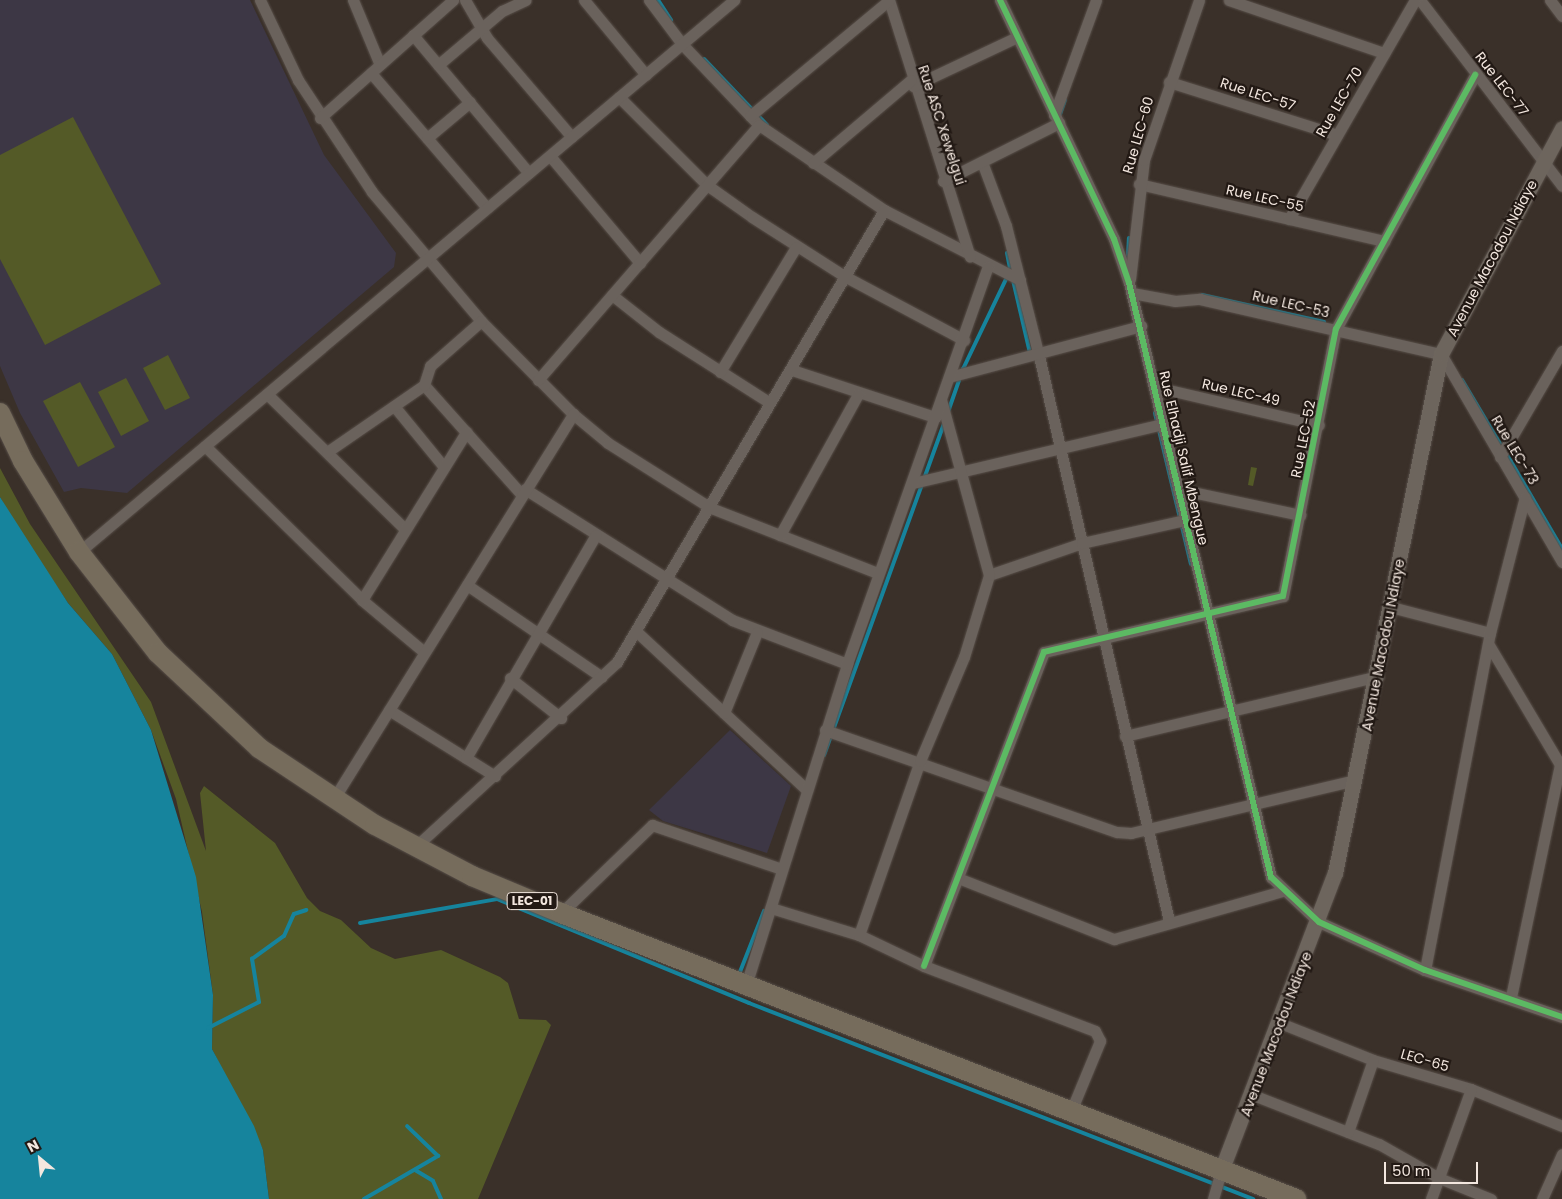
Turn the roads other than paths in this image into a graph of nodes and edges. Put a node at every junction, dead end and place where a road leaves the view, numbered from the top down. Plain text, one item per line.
1 (260, 0) edge
2 (352, 0) edge
3 (453, 0) edge
4 (465, 0) edge
5 (526, 0) edge
6 (584, 0) edge
7 (649, 0) edge
8 (734, 0) edge
9 (889, 0) edge
10 (1000, 0) edge
11 (1096, 0) edge
12 (1199, 0) edge
13 (1229, 0) edge
14 (1415, 0) edge
15 (1420, 0) edge
16 (1550, 0) edge
17 (1562, 16) edge
18 (481, 28) junction
19 (413, 35) junction
20 (1016, 37) junction
21 (682, 44) junction
22 (1384, 53) junction
23 (380, 65) junction
24 (438, 65) junction
25 (371, 73) junction
26 (646, 75) junction
27 (1475, 75) junction
28 (1169, 82) junction
29 (912, 83) junction
30 (620, 97) junction
31 (470, 102) junction
32 (750, 116) junction
33 (320, 118) junction
34 (1056, 119) junction
35 (760, 125) junction
36 (1562, 128) edge
37 (1337, 136) junction
38 (572, 137) junction
39 (427, 138) junction
40 (550, 156) junction
41 (1544, 161) junction
42 (982, 162) junction
43 (813, 163) junction
44 (529, 173) junction
45 (943, 181) junction
46 (1139, 184) junction
47 (708, 186) junction
48 (1562, 186) edge
49 (487, 208) junction
50 (884, 210) junction
51 (1290, 219) junction
52 (1384, 241) junction
53 (796, 247) junction
54 (970, 257) junction
55 (426, 260) junction
56 (640, 263) junction
57 (988, 266) junction
58 (846, 277) junction
59 (1020, 280) junction
60 (1130, 288) junction
61 (612, 295) junction
62 (481, 321) junction
63 (1141, 326) junction
64 (1336, 329) junction
65 (964, 340) junction
66 (1442, 354) junction
67 (1039, 356) junction
68 (1560, 360) edge
69 (792, 370) junction
70 (720, 372) junction
71 (949, 377) junction
72 (538, 380) junction
73 (424, 385) junction
74 (1156, 387) junction
75 (267, 394) junction
76 (858, 394) junction
77 (941, 399) junction
78 (767, 401) junction
79 (394, 406) junction
80 (0, 413) edge
81 (573, 414) junction
82 (935, 417) junction
83 (1163, 424) junction
84 (1319, 425) junction
85 (466, 432) junction
86 (205, 446) junction
87 (1061, 448) junction
88 (327, 452) junction
89 (1500, 457) junction
90 (444, 467) junction
91 (961, 472) junction
92 (913, 483) junction
93 (1178, 489) junction
94 (524, 492) junction
95 (1525, 497) junction
96 (711, 508) junction
97 (1300, 515) junction
98 (1185, 520) junction
99 (405, 529) junction
100 (596, 535) junction
101 (780, 535) junction
102 (1082, 543) junction
103 (79, 552) junction
104 (1562, 562) edge
105 (878, 573) junction
106 (990, 575) junction
107 (668, 581) junction
108 (467, 584) junction
109 (362, 600) junction
110 (1390, 607) junction
111 (1208, 613) junction
112 (757, 632) junction
113 (638, 633) junction
114 (536, 634) junction
115 (1104, 638) junction
116 (1490, 639) junction
117 (424, 652) junction
118 (847, 664) junction
119 (1378, 676) junction
120 (510, 678) junction
121 (602, 678) junction
122 (388, 710) junction
123 (1230, 710) junction
124 (724, 713) junction
125 (561, 718) junction
126 (825, 730) junction
127 (1125, 736) junction
128 (466, 758) junction
129 (920, 761) junction
130 (1561, 766) edge
131 (495, 776) junction
132 (1355, 780) junction
133 (994, 786) junction
134 (806, 789) junction
135 (334, 800) junction
136 (1253, 806) junction
137 (1146, 829) junction
138 (414, 848) junction
139 (782, 869) junction
140 (958, 878) junction
141 (1282, 891) junction
142 (771, 908) junction
143 (561, 913) junction
144 (1169, 922) junction
145 (1319, 922) junction
146 (858, 935) junction
147 (924, 966) junction
148 (1424, 970) junction
149 (746, 985) junction
150 (1512, 997) junction
151 (1562, 1017) edge
152 (1280, 1023) junction
153 (1373, 1060) junction
154 (1471, 1089) junction
155 (1253, 1095) junction
156 (1071, 1111) junction
157 (1562, 1126) edge
158 (1348, 1132) junction
159 (1562, 1154) edge
160 (1221, 1171) junction
161 (1439, 1178) junction
162 (1214, 1198) edge
163 (1296, 1199) edge
164 (1431, 1199) edge
165 (1491, 1199) edge
166 (1542, 1199) edge

1 - 33 street
2 - 23 street
3 - 19 street
4 - 18 street
5 - 18 street
6 - 26 street
7 - 21 street
8 - 21 street
9 - 29 street, Rue ASC Xewelgui
9 - 32 street
10 - 20 street, Rue Elhadji Salif Mbengue
11 - 34 street
12 - 28 street, Rue LEC-60
13 - 22 street
14 - 22 street, Rue LEC-70
15 - 27 street, Rue LEC-77
16 - 17 street
18 - 24 street
18 - 38 street
19 - 23 street
19 - 24 street
20 - 29 street
20 - 34 street, Rue Elhadji Salif Mbengue
21 - 26 street
21 - 32 street
22 - 37 street, Rue LEC-70
23 - 25 street
24 - 31 street
25 - 33 street
25 - 39 street
26 - 30 street
27 - 41 street, Rue LEC-77
27 - 52 street, Rue LEC-52
28 - 37 street, Rue LEC-57
28 - 46 street, Rue LEC-60
29 - 43 street
29 - 45 street, Rue ASC Xewelgui
30 - 38 street
30 - 47 street
31 - 39 street
31 - 44 street
32 - 35 street
33 - 55 street
34 - 42 street
34 - 60 street, Rue Elhadji Salif Mbengue
35 - 43 street
35 - 47 street
36 - 41 street, Avenue Macodou Ndiaye
37 - 51 street, Rue LEC-70
38 - 40 street
39 - 49 street
40 - 44 street
40 - 56 street
41 - 48 street, Rue LEC-77
41 - 66 street, Avenue Macodou Ndiaye
42 - 45 street
42 - 59 street
43 - 50 street
44 - 49 street
45 - 54 street, Rue ASC Xewelgui
46 - 51 street, Rue LEC-55
46 - 60 street, Rue LEC-60
47 - 53 street
47 - 56 street
49 - 55 street
50 - 54 street
50 - 58 street
51 - 52 street, Rue LEC-55
52 - 64 street, Rue LEC-52
53 - 58 street
53 - 70 street
54 - 57 street
55 - 62 street
55 - 75 street
56 - 61 street
57 - 59 street
57 - 65 street
58 - 65 street
58 - 69 street
59 - 67 street
60 - 63 street, Rue Elhadji Salif Mbengue
60 - 64 street, Rue LEC-53
61 - 70 street
61 - 72 street
62 - 72 street
62 - 73 street
63 - 67 street
63 - 74 street, Rue Elhadji Salif Mbengue
64 - 66 street, Rue LEC-53
64 - 84 street, Rue LEC-52
65 - 71 street
66 - 89 street, Rue LEC-73
66 - 110 street, Avenue Macodou Ndiaye
67 - 71 street
67 - 87 street
68 - 89 street
69 - 76 street
69 - 78 street
70 - 78 street
71 - 77 street
72 - 81 street
73 - 79 street
73 - 85 street
74 - 83 street, Rue Elhadji Salif Mbengue
74 - 84 street, Rue LEC-49
75 - 86 street
75 - 88 street
76 - 82 street
76 - 101 street
77 - 82 street
77 - 91 street
78 - 96 street
79 - 88 street
79 - 90 street
80 - 103 highway, LEC-01
81 - 94 street
81 - 96 street
82 - 92 street
83 - 87 street
83 - 93 street, Rue Elhadji Salif Mbengue
84 - 97 street, Rue LEC-52
85 - 90 street
85 - 94 street
86 - 103 street
86 - 109 street
87 - 91 street
87 - 102 street
88 - 99 street
89 - 95 street, Rue LEC-73
90 - 99 street
91 - 92 street
91 - 106 street
92 - 105 street
93 - 97 street
93 - 98 street, Rue Elhadji Salif Mbengue
94 - 100 street
94 - 108 street
95 - 104 street, Rue LEC-73
95 - 116 street
96 - 101 street
96 - 107 street
97 - 111 street, Rue LEC-52
98 - 102 street
98 - 111 street, Rue Elhadji Salif Mbengue
99 - 109 street
100 - 107 street
100 - 114 street
101 - 105 street
102 - 106 street
102 - 115 street
103 - 135 highway, LEC-01
105 - 118 street
106 - 129 street
107 - 112 street
107 - 113 street
108 - 114 street
108 - 117 street
109 - 117 street
110 - 116 street
110 - 119 street, Avenue Macodou Ndiaye
111 - 115 street, Rue LEC-52
111 - 123 street, Rue Elhadji Salif Mbengue
112 - 118 street
112 - 124 street
113 - 121 street
113 - 124 street
114 - 120 street
114 - 121 street
115 - 127 street
115 - 133 street, Rue LEC-52
116 - 130 street
116 - 148 street
117 - 122 street
118 - 126 street
119 - 123 street
119 - 132 street, Avenue Macodou Ndiaye
120 - 125 street
120 - 128 street
121 - 125 street
122 - 128 street
122 - 135 street
123 - 127 street
123 - 136 street, Rue Elhadji Salif Mbengue
124 - 134 street
125 - 131 street
126 - 129 street
126 - 134 street
127 - 137 street
128 - 131 street
129 - 133 street
129 - 146 street
130 - 150 street
131 - 138 street
132 - 136 street
132 - 145 street, Avenue Macodou Ndiaye
133 - 137 street
133 - 140 street
134 - 139 street
135 - 138 highway, LEC-01
136 - 137 street
136 - 141 street, Rue Elhadji Salif Mbengue
137 - 144 street
138 - 143 highway, LEC-01
139 - 142 street
139 - 143 street
140 - 144 street
140 - 147 street
141 - 144 street
141 - 145 street, Rue Elhadji Salif Mbengue
142 - 146 street
142 - 149 street
143 - 149 highway, LEC-01
145 - 148 street, Rue Elhadji Salif Mbengue
145 - 152 street, Avenue Macodou Ndiaye
146 - 147 street
147 - 156 street
148 - 150 street, Rue Elhadji Salif Mbengue
149 - 156 highway, LEC-01
150 - 151 street, Rue Elhadji Salif Mbengue
152 - 153 street, LEC-65
152 - 155 street, Avenue Macodou Ndiaye
153 - 154 street, LEC-65
153 - 158 street
154 - 157 street, LEC-65
154 - 161 street
155 - 158 street
155 - 160 street, Avenue Macodou Ndiaye
156 - 160 highway, LEC-01
158 - 161 street
159 - 166 street
160 - 162 street
160 - 163 highway, LEC-01
161 - 164 street
161 - 165 street

